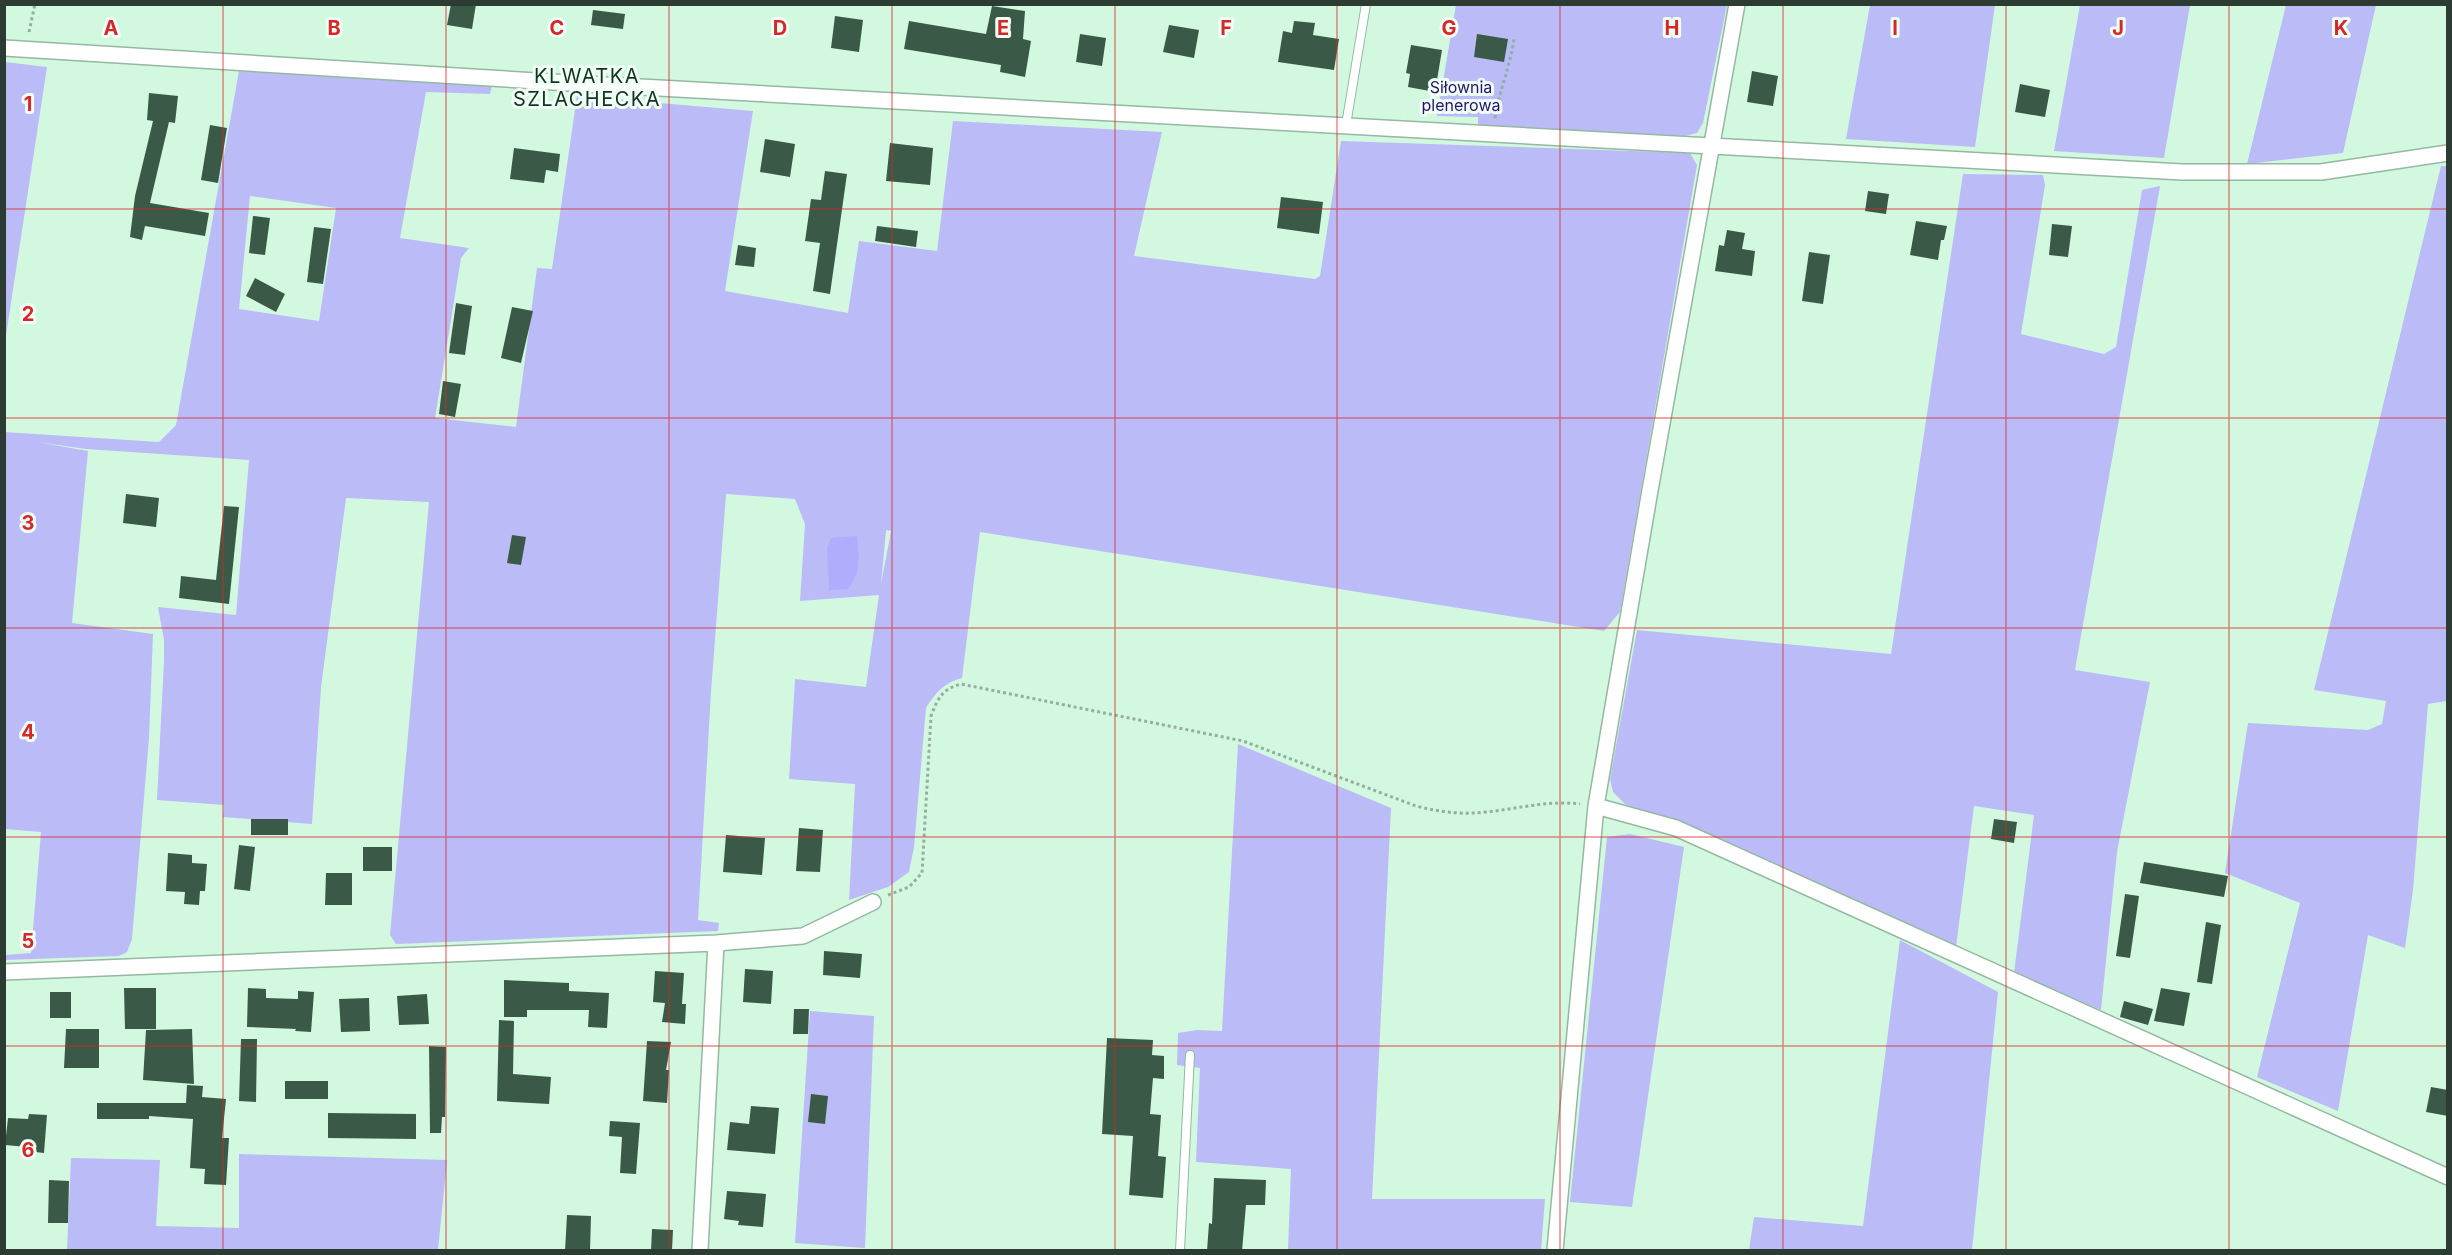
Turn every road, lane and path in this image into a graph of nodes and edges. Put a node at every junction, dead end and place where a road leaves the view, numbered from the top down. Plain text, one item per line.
1 (35, 4) edge
2 (1366, 4) edge
3 (1737, 4) edge
4 (1514, 39) dead end
5 (4, 48) edge
6 (26, 50) junction
7 (1346, 125) junction
8 (1493, 133) junction
9 (1712, 145) junction
10 (2448, 153) edge
11 (1596, 806) junction
12 (873, 902) joint
13 (716, 943) junction
14 (4, 972) edge
15 (1190, 1055) dead end
16 (2448, 1176) edge
17 (700, 1251) edge
18 (1180, 1251) edge
19 (1555, 1251) edge

1 - 6 path
2 - 7 lane
3 - 9 street
4 - 8 path
5 - 6 street
6 - 7 street
7 - 8 street
8 - 9 street
9 - 10 street
9 - 11 street
11 - 12 path
11 - 16 street
11 - 19 street
12 - 13 street
13 - 14 street
13 - 17 street
15 - 18 lane

